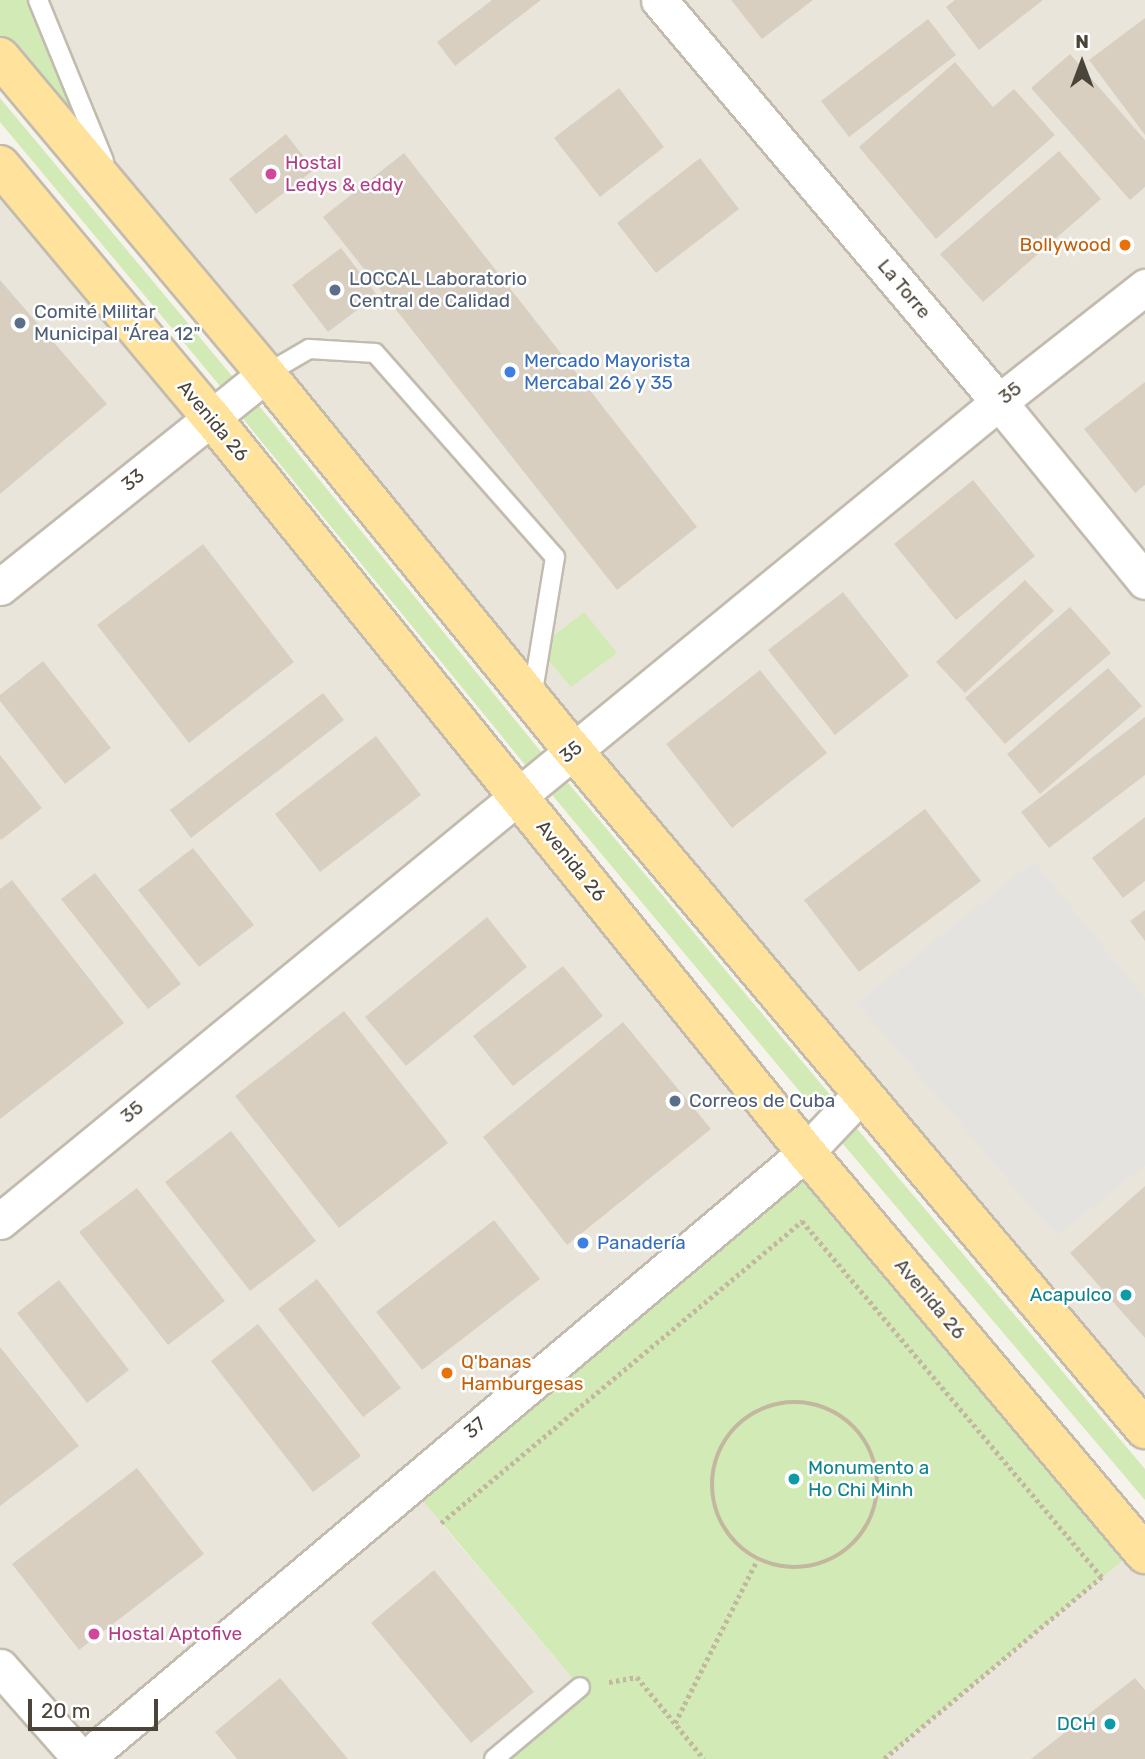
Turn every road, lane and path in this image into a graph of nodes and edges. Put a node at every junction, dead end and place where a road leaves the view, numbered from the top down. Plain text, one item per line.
1 (38, 0) edge
2 (659, 0) edge
3 (0, 57) edge
4 (0, 165) edge
5 (120, 200) junction
6 (1145, 287) edge
7 (266, 374) junction
8 (999, 402) junction
9 (211, 417) junction
10 (1145, 581) edge
11 (0, 587) edge
12 (532, 701) junction
13 (573, 750) junction
14 (518, 794) junction
15 (861, 1094) junction
16 (806, 1152) junction
17 (0, 1221) edge
18 (1145, 1429) edge
19 (442, 1523) dead end
20 (1145, 1554) edge
21 (757, 1560) junction
22 (0, 1667) edge
23 (580, 1687) joint
24 (675, 1723) junction
25 (83, 1759) edge
26 (494, 1759) edge
27 (704, 1759) edge
28 (884, 1759) edge

1 - 5 lane
2 - 8 street, La Torre
3 - 5 main road
4 - 9 main road, Avenida 26
5 - 7 main road
6 - 8 street, 35
7 - 9 street, 33
7 - 12 main road
7 - 12 lane
8 - 10 street, La Torre
8 - 13 street, 35
9 - 11 street, 33
9 - 14 main road, Avenida 26
12 - 13 main road
13 - 14 street, 35
13 - 15 main road
14 - 16 main road, Avenida 26
14 - 17 street, 35
15 - 16 street, 37
15 - 18 main road
16 - 20 main road, Avenida 26
16 - 25 street, 37
19 - 28 path
21 - 21 path
21 - 24 path
22 - 25 street
23 - 24 path
23 - 26 lane
24 - 27 path

